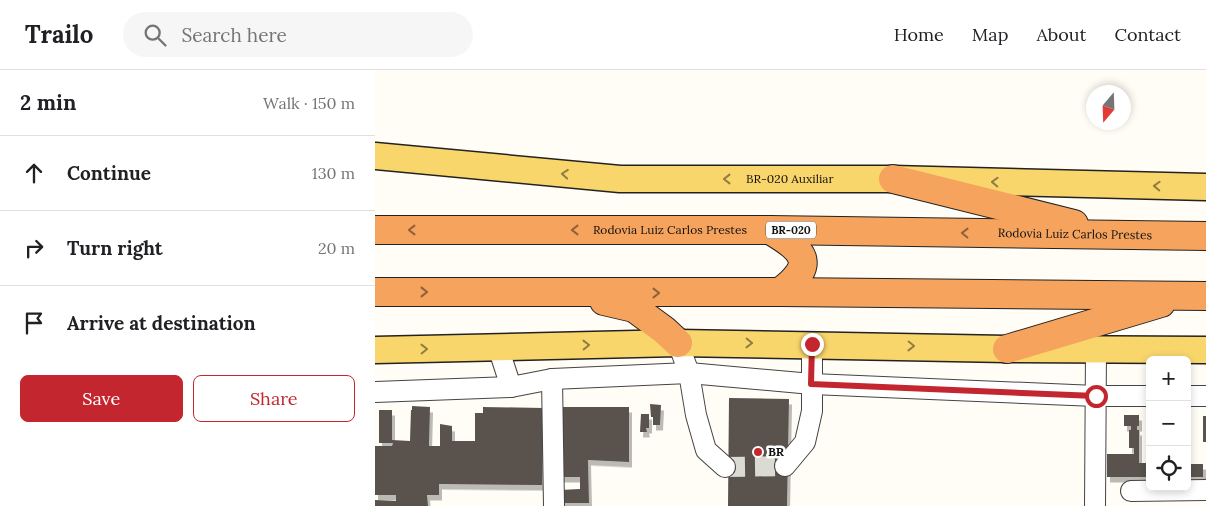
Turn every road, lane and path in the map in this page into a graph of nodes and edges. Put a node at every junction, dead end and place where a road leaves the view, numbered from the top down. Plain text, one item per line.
1 (375, 156) edge
2 (893, 179) junction
3 (1206, 187) edge
4 (375, 230) edge
5 (770, 230) junction
6 (1121, 235) junction
7 (1206, 236) edge
8 (375, 292) edge
9 (779, 292) junction
10 (571, 293) junction
11 (1195, 296) edge
12 (678, 343) junction
13 (812, 344) junction
14 (498, 347) junction
15 (1007, 348) junction
16 (375, 350) edge
17 (1096, 350) junction
18 (1206, 350) edge
19 (689, 373) junction
20 (552, 379) junction
21 (811, 384) junction
22 (511, 387) junction
23 (375, 392) edge
24 (1096, 396) junction
25 (1146, 396) edge
26 (1191, 396) edge
27 (1206, 396) edge
28 (785, 466) dead end
29 (725, 467) tunnel mouth
30 (1206, 490) edge
31 (1131, 491) dead end
32 (1092, 503) edge
33 (554, 506) edge

2 -> 1 main road, BR-020 Auxiliar
3 -> 2 main road, BR-020 Auxiliar
2 - 6 highway
5 -> 4 highway, Rodovia Luiz Carlos Prestes / BR-020
6 -> 5 highway, Rodovia Luiz Carlos Prestes / BR-020
5 - 9 highway
6 - 7 highway, Rodovia Luiz Carlos Prestes / BR-020
8 -> 10 highway
10 -> 9 highway
9 - 11 highway
10 - 12 highway
11 - 15 highway
12 -> 13 main road
14 -> 12 main road
12 - 19 street
13 -> 15 main road
13 - 21 street
16 -> 14 main road
14 - 22 street
15 - 17 main road
17 - 18 main road
17 - 24 street
19 - 20 street
19 - 21 street
19 - 29 street
20 - 22 street
20 - 33 street
21 - 24 street
21 - 28 street
22 - 23 street
24 - 25 street
24 - 32 street
26 - 27 street
30 - 31 street

